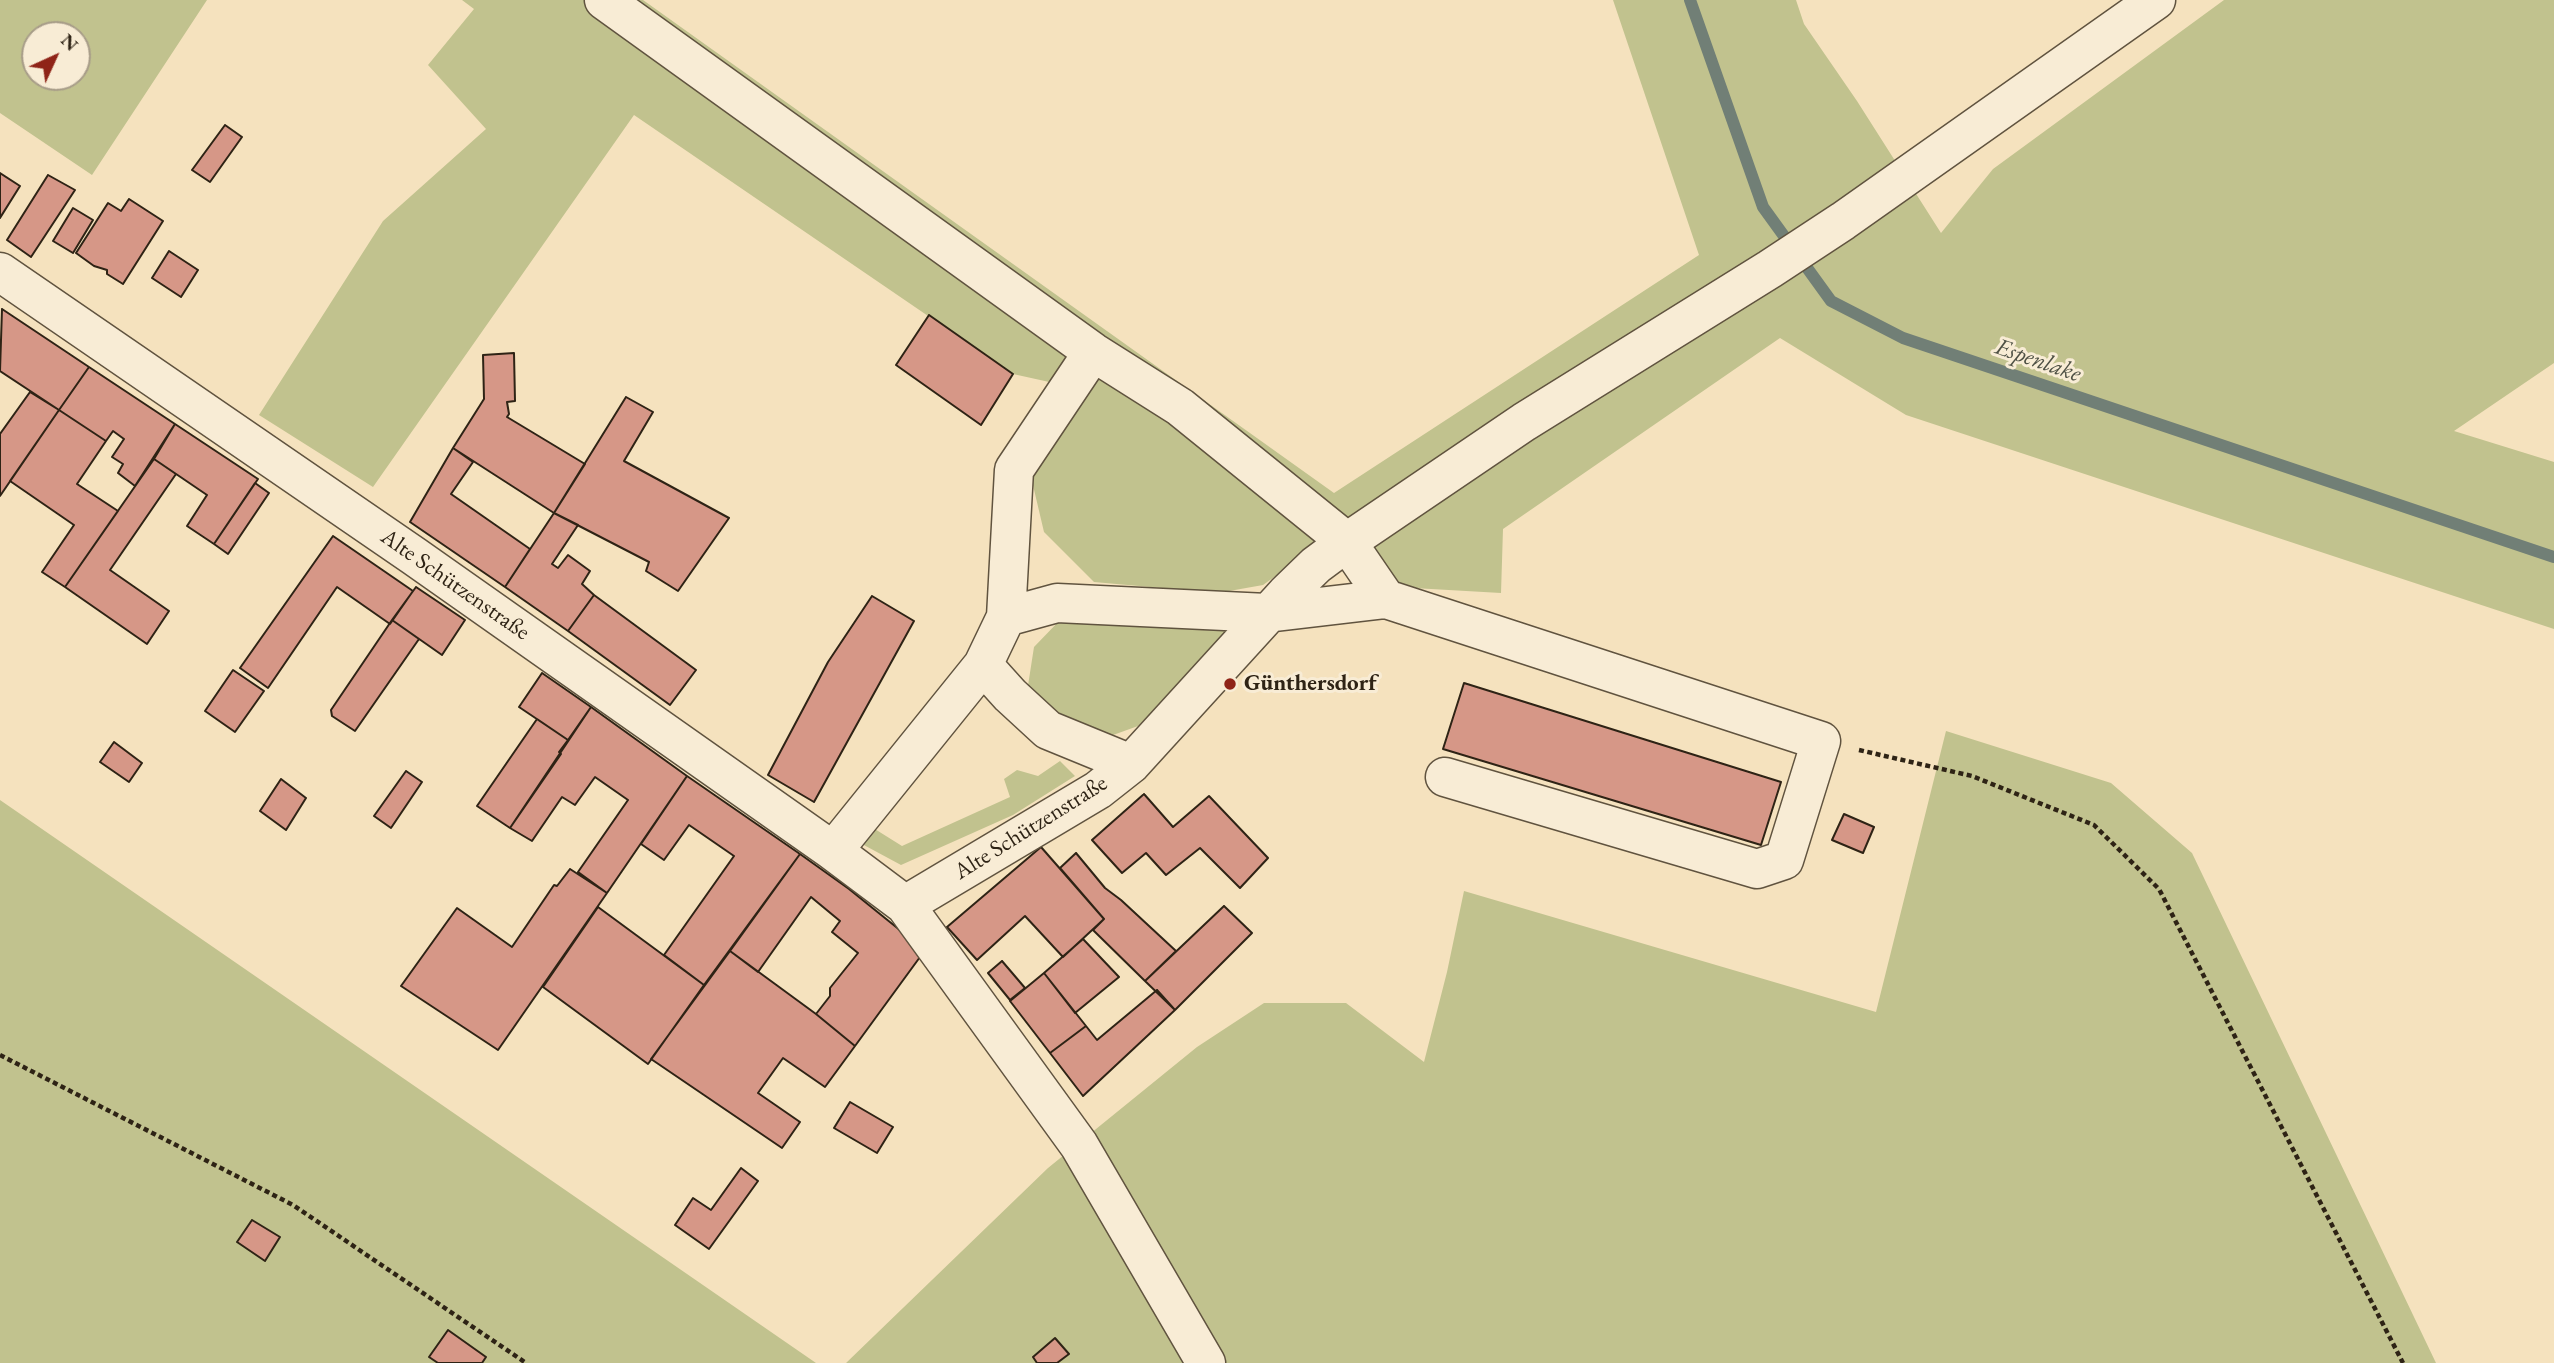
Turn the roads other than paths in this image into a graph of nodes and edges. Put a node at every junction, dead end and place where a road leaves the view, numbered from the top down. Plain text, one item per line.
1 (604, 0) edge
2 (2157, 0) edge
3 (0, 272) edge
4 (1093, 352) junction
5 (1347, 542) junction
6 (1386, 599) junction
7 (1276, 604) junction
8 (1006, 617) junction
9 (983, 665) junction
10 (1131, 764) junction
11 (1445, 778) dead end
12 (833, 851) junction
13 (905, 905) junction
14 (1206, 1363) edge

1 - 4 street
2 - 5 street, Alte Schützenstraße
3 - 12 street, Alte Schützenstraße
4 - 5 street
4 - 8 street
5 - 6 street
5 - 7 street, Alte Schützenstraße
6 - 7 street
6 - 11 street
7 - 8 street
7 - 10 street, Alte Schützenstraße
8 - 9 street
9 - 10 street
9 - 12 street
10 - 13 street, Alte Schützenstraße
12 - 13 street, Alte Schützenstraße
13 - 14 street, Alte Schützenstraße

